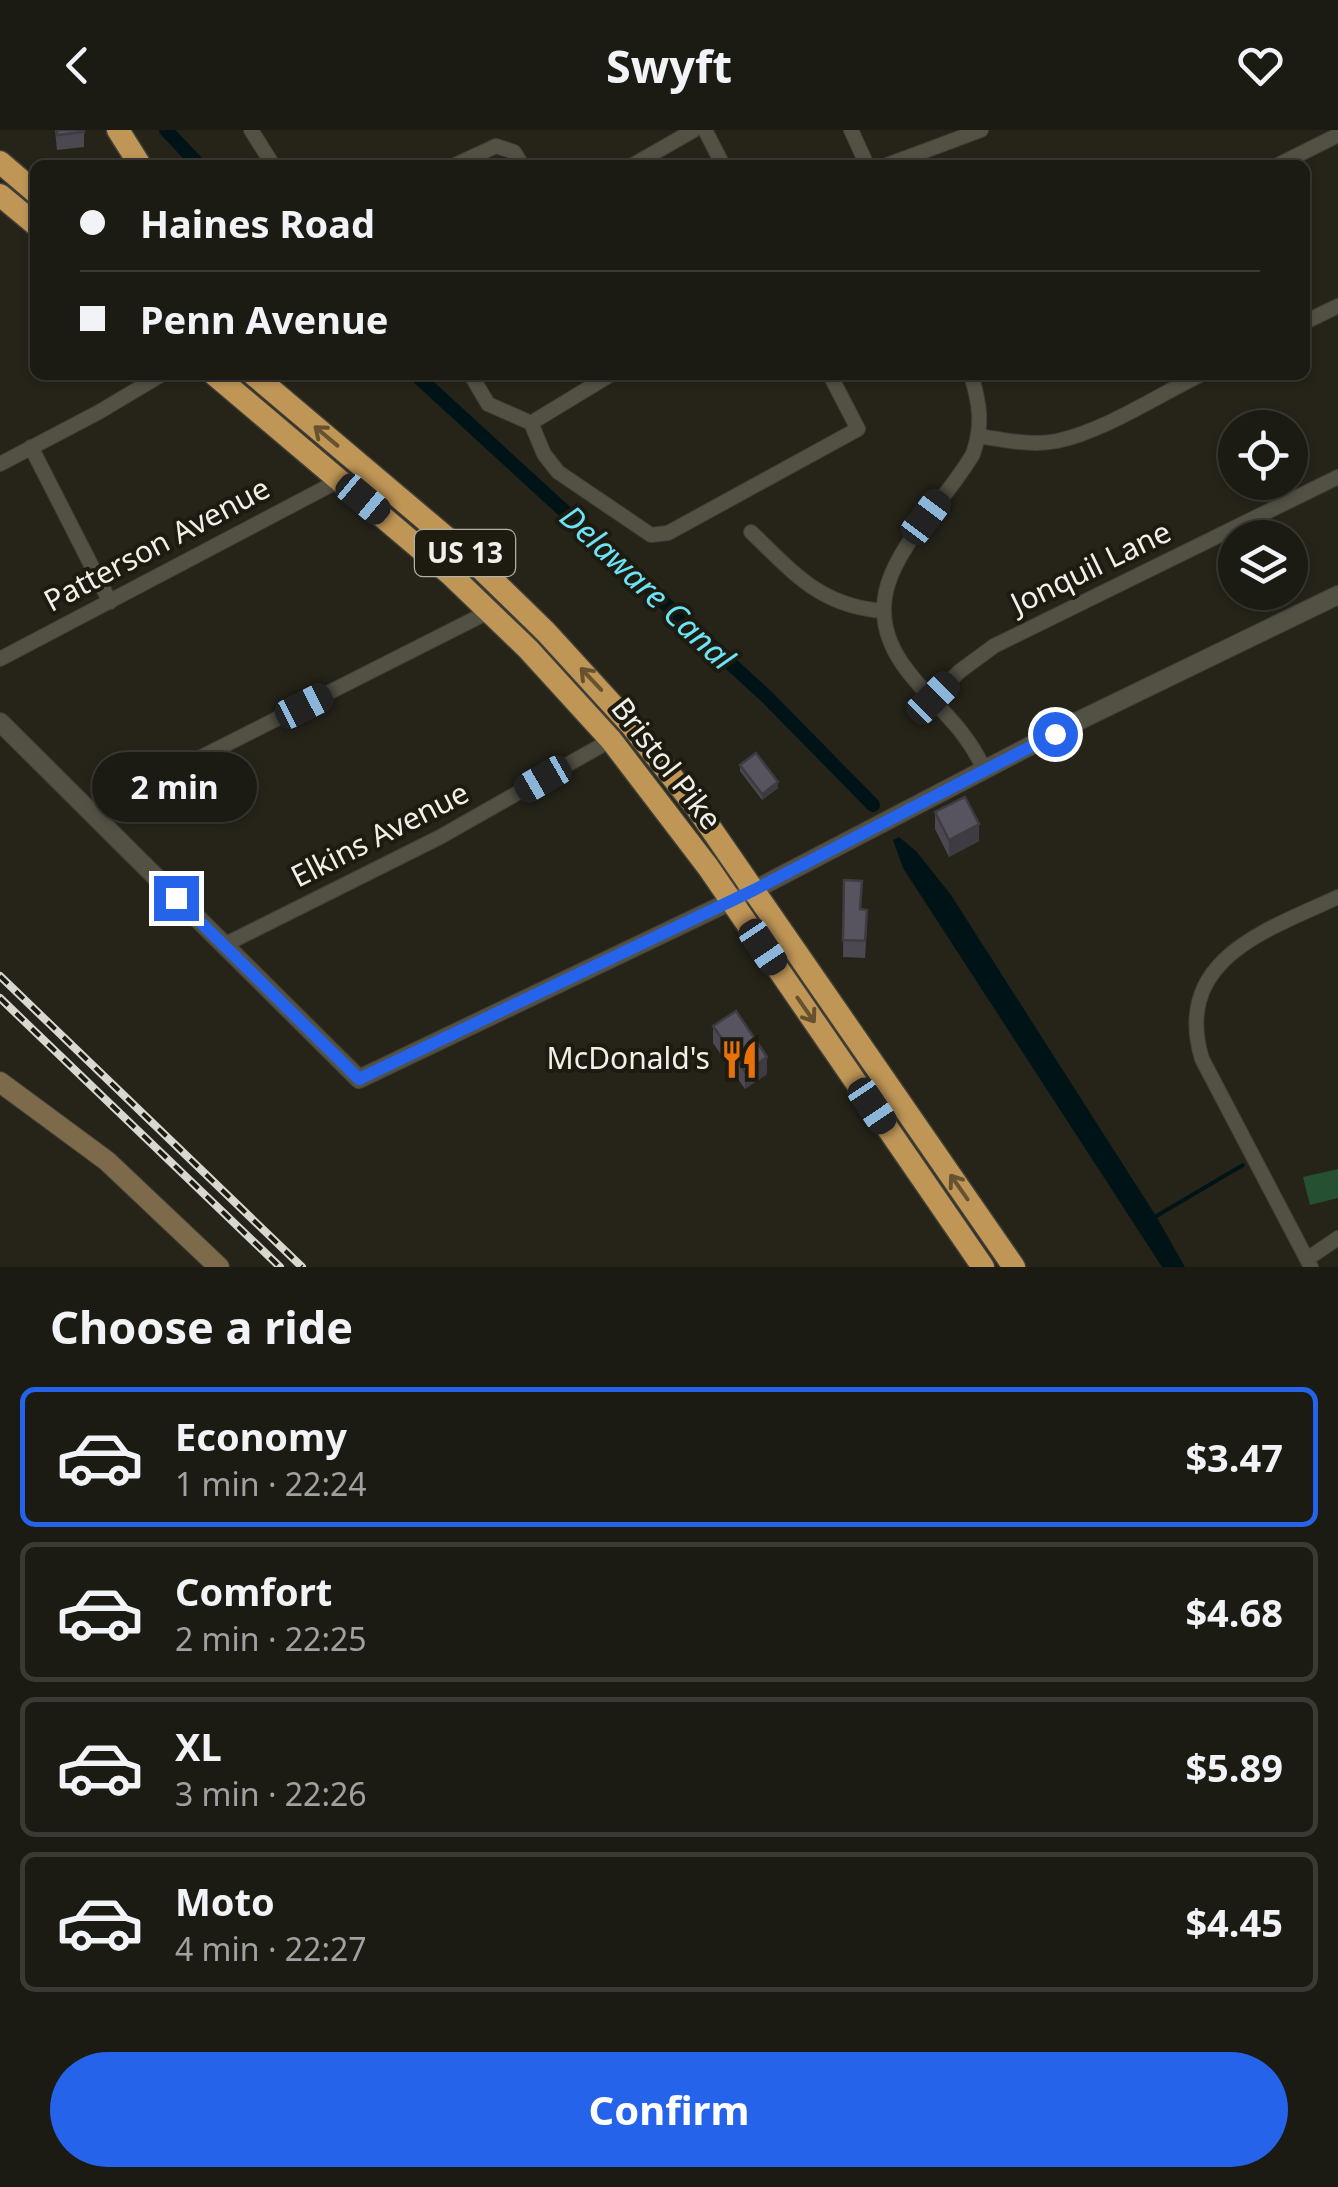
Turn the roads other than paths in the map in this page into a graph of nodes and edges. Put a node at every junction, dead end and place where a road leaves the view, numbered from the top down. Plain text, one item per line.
1 (118, 130) edge
2 (251, 130) edge
3 (694, 130) edge
4 (705, 130) edge
5 (851, 130) edge
6 (981, 130) edge
7 (1338, 134) edge
8 (137, 160) edge
9 (270, 160) edge
10 (466, 160) edge
11 (519, 160) edge
12 (642, 160) edge
13 (720, 160) edge
14 (865, 160) edge
15 (900, 160) edge
16 (1288, 160) edge
17 (0, 162) edge
18 (30, 188) edge
19 (0, 195) edge
20 (30, 220) edge
21 (1338, 306) edge
22 (1310, 320) edge
23 (151, 380) edge
24 (221, 380) edge
25 (260, 380) edge
26 (475, 380) edge
27 (602, 380) edge
28 (833, 380) edge
29 (974, 380) edge
30 (1190, 380) edge
31 (531, 423) junction
32 (979, 436) junction
33 (31, 447) junction
34 (0, 464) edge
35 (1338, 477) edge
36 (340, 480) junction
37 (752, 532) dead end
38 (1338, 594) edge
39 (110, 602) junction
40 (490, 611) junction
41 (883, 611) junction
42 (0, 659) edge
43 (933, 698) junction
44 (0, 722) edge
45 (611, 740) junction
46 (985, 770) junction
47 (95, 817) junction
48 (754, 890) junction
49 (1337, 899) edge
50 (731, 901) junction
51 (224, 946) junction
52 (0, 1082) edge
53 (1338, 1238) edge
54 (1309, 1263) edge
55 (220, 1267) edge
56 (983, 1267) edge
57 (1014, 1267) edge

1 - 8 highway
2 - 9 street
3 - 12 street
4 - 13 street
5 - 14 street
6 - 15 street
7 - 16 street
10 - 11 street
17 - 18 highway
19 - 20 highway
21 - 22 street
23 - 33 street
24 - 36 highway, Bristol Pike / US 13
48 -> 25 highway, Bristol Pike / US 13
26 - 31 street
27 - 31 street
28 - 31 street
29 - 32 street
30 - 32 street
32 - 41 street
33 - 34 street
33 - 39 street
35 - 43 street, Jonquil Lane
36 - 39 street, Patterson Avenue
36 - 40 highway, Bristol Pike / US 13
37 - 41 street
38 - 46 street
39 - 42 street, Patterson Avenue
40 - 45 highway, Bristol Pike / US 13
40 - 47 street
41 - 43 street
43 - 46 street
44 - 47 street
45 - 50 highway, Bristol Pike / US 13
45 - 51 street, Elkins Avenue
46 - 48 street
47 - 51 street
48 - 50 street
57 -> 48 highway, Bristol Pike / US 13
49 - 54 street
50 - 51 street
50 -> 56 highway, Bristol Pike / US 13
52 - 55 main road
53 - 54 street

